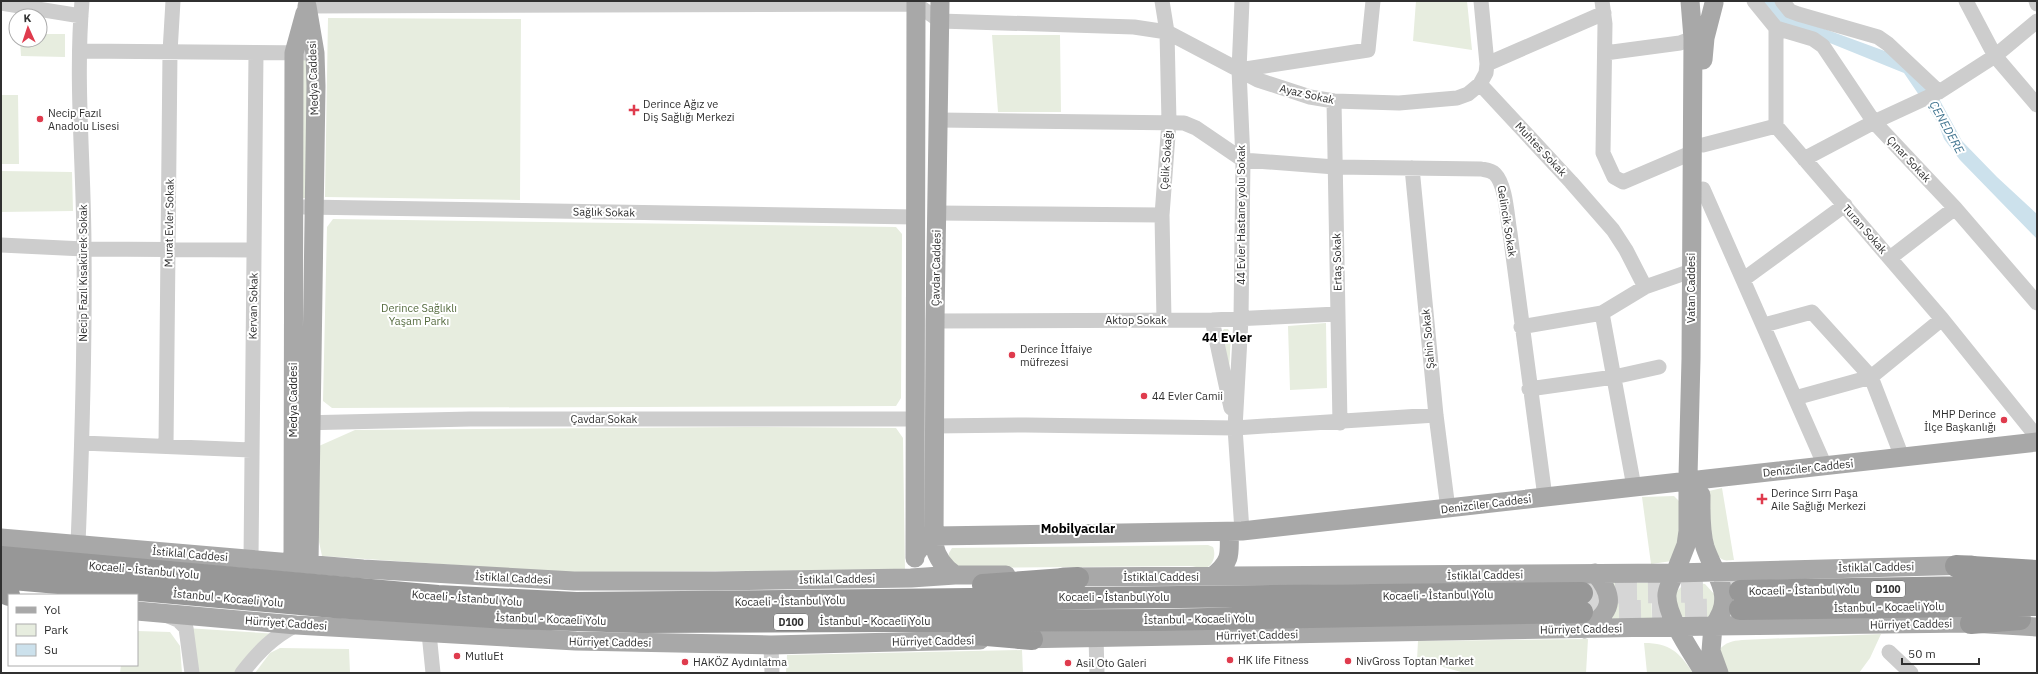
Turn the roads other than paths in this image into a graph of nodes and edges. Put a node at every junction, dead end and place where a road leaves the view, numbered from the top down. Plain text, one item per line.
1 (82, 1) edge
2 (172, 1) edge
3 (940, 1) edge
4 (1162, 1) edge
5 (1242, 1) edge
6 (1373, 1) edge
7 (1481, 1) edge
8 (1690, 1) edge
9 (1754, 1) edge
10 (1782, 1) edge
11 (1966, 1) edge
12 (2036, 1) edge
13 (916, 2) edge
14 (1715, 2) edge
15 (1, 3) edge
16 (307, 4) edge
17 (2037, 4) edge
18 (1603, 7) edge
19 (81, 16) junction
20 (2037, 20) edge
21 (940, 21) junction
22 (1776, 28) junction
23 (1167, 32) junction
24 (1693, 38) junction
25 (80, 51) junction
26 (170, 52) junction
27 (256, 53) junction
28 (294, 53) junction
29 (315, 53) junction
30 (1605, 53) junction
31 (1995, 56) junction
32 (1487, 64) junction
33 (1239, 70) junction
34 (1480, 84) junction
35 (1939, 92) junction
36 (1334, 101) junction
37 (2037, 105) edge
38 (939, 120) junction
39 (1169, 122) junction
40 (1874, 122) junction
41 (1776, 126) junction
42 (1697, 149) junction
43 (1804, 159) junction
44 (1243, 160) junction
45 (1335, 167) junction
46 (1412, 168) junction
47 (1703, 189) junction
48 (1844, 205) junction
49 (294, 207) junction
50 (314, 208) junction
51 (1955, 208) junction
52 (937, 213) junction
53 (1162, 215) junction
54 (915, 217) junction
55 (1, 245) edge
56 (84, 249) junction
57 (169, 249) junction
58 (254, 250) junction
59 (1890, 258) junction
60 (1691, 271) junction
61 (1744, 280) junction
62 (1644, 287) junction
63 (2037, 303) edge
64 (1602, 313) junction
65 (1338, 314) junction
66 (1241, 319) junction
67 (1942, 319) junction
68 (935, 320) junction
69 (1164, 320) junction
70 (1212, 320) junction
71 (1764, 325) junction
72 (1521, 327) junction
73 (1659, 367) dead end
74 (1614, 377) junction
75 (1871, 377) junction
76 (1530, 389) junction
77 (1795, 398) junction
78 (1436, 415) junction
79 (915, 420) junction
80 (1340, 422) junction
81 (302, 423) junction
82 (934, 426) junction
83 (1235, 428) junction
84 (2037, 437) edge
85 (2037, 442) edge
86 (82, 443) junction
87 (166, 446) junction
88 (251, 450) junction
89 (1902, 457) junction
90 (1825, 466) junction
91 (1699, 480) junction
92 (1634, 487) junction
93 (1545, 497) junction
94 (915, 504) junction
95 (1448, 509) junction
96 (1235, 532) junction
97 (1, 538) edge
98 (934, 540) junction
99 (78, 544) junction
100 (915, 555) junction
101 (1230, 556) junction
102 (1, 557) edge
103 (251, 559) junction
104 (301, 563) junction
105 (2037, 564) edge
106 (1956, 566) junction
107 (1715, 571) junction
108 (2037, 571) edge
109 (1675, 573) junction
110 (955, 574) junction
111 (1595, 574) junction
112 (1212, 577) junction
113 (1247, 577) junction
114 (1, 578) edge
115 (911, 578) junction
116 (1078, 578) junction
117 (2037, 586) edge
118 (819, 600) junction
119 (1740, 600) joint
120 (2037, 605) edge
121 (138, 611) edge
122 (1583, 612) junction
123 (164, 614) junction
124 (2037, 617) edge
125 (863, 622) junction
126 (1972, 623) junction
127 (296, 624) junction
128 (1713, 626) junction
129 (1678, 627) junction
130 (2037, 627) edge
131 (429, 633) junction
132 (1096, 637) junction
133 (1032, 639) junction
134 (771, 645) junction
135 (1889, 652) dead end
136 (192, 673) edge
137 (242, 673) edge
138 (433, 673) edge
139 (772, 673) edge
140 (1097, 673) edge
141 (1704, 673) edge
142 (1719, 673) edge
143 (1910, 673) edge

1 - 19 street, Necip Fazıl Kısakürek Sokak
2 - 26 street, Murat Evler Sokak
3 - 21 main road, Çavdar Caddesi
4 - 23 street, Çelik Sokağı
5 - 33 street, 44 Evler Hastane yolu Sokak
6 - 33 street
7 - 32 street
8 - 14 main road, Vatan Caddesi
8 - 24 main road, Vatan Caddesi
9 - 22 street
10 - 35 street
11 - 31 street
12 - 17 street
13 - 16 street
13 - 21 street
13 - 54 main road, Çavdar Caddesi
14 - 42 main road, Vatan Caddesi
15 - 19 street
16 - 28 main road, Medya Caddesi
16 - 29 main road, Medya Caddesi
18 - 30 street
18 - 32 street
19 - 25 street, Necip Fazıl Kısakürek Sokak
20 - 31 street
21 - 23 street
21 - 38 main road, Çavdar Caddesi
22 - 40 street, Çınar Sokak
22 - 41 street
23 - 33 street, Ayaz Sokak
23 - 39 street, Çelik Sokağı
24 - 30 street
24 - 42 main road, Vatan Caddesi
25 - 26 street
25 - 56 street, Necip Fazıl Kısakürek Sokak
26 - 27 street
26 - 57 street, Murat Evler Sokak
27 - 28 street
27 - 58 street, Kervan Sokak
28 - 29 street
28 - 49 main road, Medya Caddesi
29 - 50 main road, Medya Caddesi
30 - 42 street
31 - 35 street
31 - 37 street
32 - 34 street
33 - 36 street, Ayaz Sokak
33 - 44 street, 44 Evler Hastane yolu Sokak
34 - 36 street, Ayaz Sokak
34 - 62 street, Muhtes Sokak
35 - 40 street
36 - 45 street, Ertaş Sokak
38 - 39 street
38 - 52 main road, Çavdar Caddesi
39 - 44 street
39 - 53 street, Çelik Sokağı
40 - 43 street
40 - 51 street, Çınar Sokak
41 - 42 street
41 - 43 street, Turan Sokak
42 - 47 main road, Vatan Caddesi
42 - 60 main road, Vatan Caddesi
43 - 48 street, Turan Sokak
44 - 45 street, Gelincik Sokak
44 - 66 street, 44 Evler Hastane yolu Sokak
45 - 46 street, Gelincik Sokak
45 - 65 street, Ertaş Sokak
46 - 72 street, Gelincik Sokak
46 - 78 street, Şahin Sokak
47 - 61 street
47 - 91 main road, Vatan Caddesi
48 - 59 street, Turan Sokak
48 - 61 street
49 - 50 street, Sağlık Sokak
49 - 81 main road, Medya Caddesi
50 - 54 street, Sağlık Sokak
50 - 81 main road, Medya Caddesi
51 - 59 street
51 - 63 street, Çınar Sokak
52 - 53 street
52 - 68 main road, Çavdar Caddesi
53 - 69 street, Çelik Sokağı
54 - 79 main road, Çavdar Caddesi
55 - 56 street
56 - 57 street
56 - 86 street, Necip Fazıl Kısakürek Sokak
57 - 58 street
57 - 87 street, Murat Evler Sokak
58 - 88 street, Kervan Sokak
59 - 67 street, Turan Sokak
60 - 62 street
60 - 91 main road, Vatan Caddesi
61 - 71 street
62 - 64 street
64 - 72 street
64 - 74 street
65 - 66 street, Aktop Sokak
65 - 80 street, Ertaş Sokak
66 - 70 street, Aktop Sokak
66 - 83 street, 44 Evler Hastane yolu Sokak
67 - 75 street
67 - 84 street, Turan Sokak
68 - 69 street, Aktop Sokak
68 - 82 main road, Çavdar Caddesi
69 - 70 street, Aktop Sokak
70 - 83 street, 44 Evler Hastane yolu Sokak
71 - 75 street
71 - 77 street
72 - 76 street, Gelincik Sokak
73 - 74 street
74 - 76 street
74 - 92 street
75 - 77 street
75 - 89 street
76 - 93 street, Gelincik Sokak
77 - 90 street
78 - 80 street
78 - 95 street, Şahin Sokak
79 - 81 street, Çavdar Sokak
79 - 94 main road, Çavdar Caddesi
80 - 83 street
81 - 104 main road, Medya Caddesi
82 - 83 street
82 - 98 main road, Çavdar Caddesi
83 - 96 street, 44 Evler Hastane yolu Sokak
85 - 89 main road, Denizciler Caddesi
86 - 87 street
86 - 99 street, Necip Fazıl Kısakürek Sokak
87 - 88 street
88 - 103 street, Kervan Sokak
89 - 90 main road, Denizciler Caddesi
90 - 91 main road, Denizciler Caddesi
91 - 92 main road, Denizciler Caddesi
91 - 107 main road, Vatan Caddesi
91 - 109 main road, Vatan Caddesi
92 - 93 main road, Denizciler Caddesi
93 - 95 main road, Denizciler Caddesi
94 - 98 main road, Çavdar Caddesi
94 - 100 main road, Çavdar Caddesi
95 - 96 main road, Denizciler Caddesi
96 - 98 main road, Denizciler Caddesi
96 - 101 main road
97 - 99 main road, İstiklal Caddesi
98 - 100 main road, Çavdar Caddesi
98 - 110 main road, Çavdar Caddesi
98 - 115 main road, Çavdar Caddesi
99 - 103 main road, İstiklal Caddesi
100 - 115 main road, Çavdar Caddesi
101 - 112 main road
101 - 113 main road
102 - 118 highway, Kocaeli - İstanbul Yolu / D100
103 - 104 main road, İstiklal Caddesi
104 - 115 main road, İstiklal Caddesi
105 - 106 main road, İstiklal Caddesi
106 - 107 main road, İstiklal Caddesi
106 - 108 highway
107 - 109 main road
107 - 128 main road, Vatan Caddesi
109 - 111 main road, İstiklal Caddesi
109 - 129 main road, Vatan Caddesi
110 - 115 main road, İstiklal Caddesi
110 - 116 main road, İstiklal Caddesi
111 - 113 main road, İstiklal Caddesi
111 - 122 main road
112 - 113 main road, İstiklal Caddesi
112 - 116 main road, İstiklal Caddesi
114 - 125 highway, İstanbul - Kocaeli Yolu / D100
116 - 118 highway
117 - 119 highway, Kocaeli - İstanbul Yolu / D100
118 - 122 highway, Kocaeli - İstanbul Yolu / D100
119 - 120 highway, İstanbul - Kocaeli Yolu / D100
121 - 123 main road, Hürriyet Caddesi
122 - 125 highway, İstanbul - Kocaeli Yolu / D100
122 - 129 main road, Hürriyet Caddesi
122 - 132 main road, Hürriyet Caddesi
123 - 127 main road, Hürriyet Caddesi
123 - 136 street
124 - 126 highway
125 - 133 highway
126 - 128 main road, Hürriyet Caddesi
126 - 130 main road, Hürriyet Caddesi
127 - 131 main road, Hürriyet Caddesi
127 - 137 street
128 - 129 main road
128 - 142 main road
129 - 141 main road
131 - 134 main road, Hürriyet Caddesi
131 - 138 street
132 - 133 main road, Hürriyet Caddesi
132 - 140 street
133 - 134 main road, Hürriyet Caddesi
134 - 139 street
135 - 143 street

